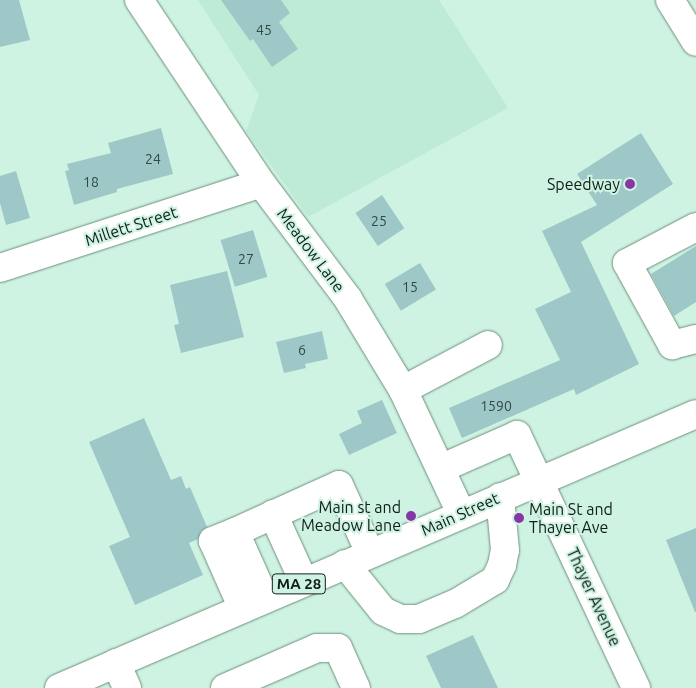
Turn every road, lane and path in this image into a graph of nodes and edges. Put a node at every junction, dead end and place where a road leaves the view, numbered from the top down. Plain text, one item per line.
1 (139, 0) edge
2 (670, 0) edge
3 (696, 42) edge
4 (262, 183) junction
5 (696, 227) edge
6 (0, 268) edge
7 (696, 339) edge
8 (488, 345) dead end
9 (403, 390) junction
10 (696, 414) edge
11 (442, 468) junction
12 (538, 480) junction
13 (500, 497) junction
14 (461, 513) junction
15 (273, 514) junction
16 (370, 553) junction
17 (345, 564) junction
18 (304, 582) junction
19 (254, 604) junction
20 (116, 664) junction
21 (59, 688) edge
22 (127, 688) edge
23 (225, 688) edge
24 (356, 688) edge
25 (636, 688) edge

1 - 4 street, Meadow Lane
2 - 3 street
4 - 6 street, Millett Street
4 - 9 street, Meadow Lane
5 - 7 street
8 - 9 street
9 - 11 street, Meadow Lane
10 - 12 street, Main Street / MA 28
11 - 12 street, Thayer Avenue
11 - 14 street, Meadow Lane
12 - 13 street, Main Street / MA 28
12 - 25 street, Thayer Avenue
13 - 14 street, Main Street / MA 28
13 - 17 street
14 - 16 street, Main Street / MA 28
15 - 16 street
15 - 18 street
15 - 19 street
16 - 17 street, Main Street / MA 28
17 - 18 street, Main Street / MA 28
18 - 19 street, Main Street / MA 28
19 - 20 street, Main Street / MA 28
20 - 21 street, Main Street / MA 28
20 - 22 street
23 - 24 street

